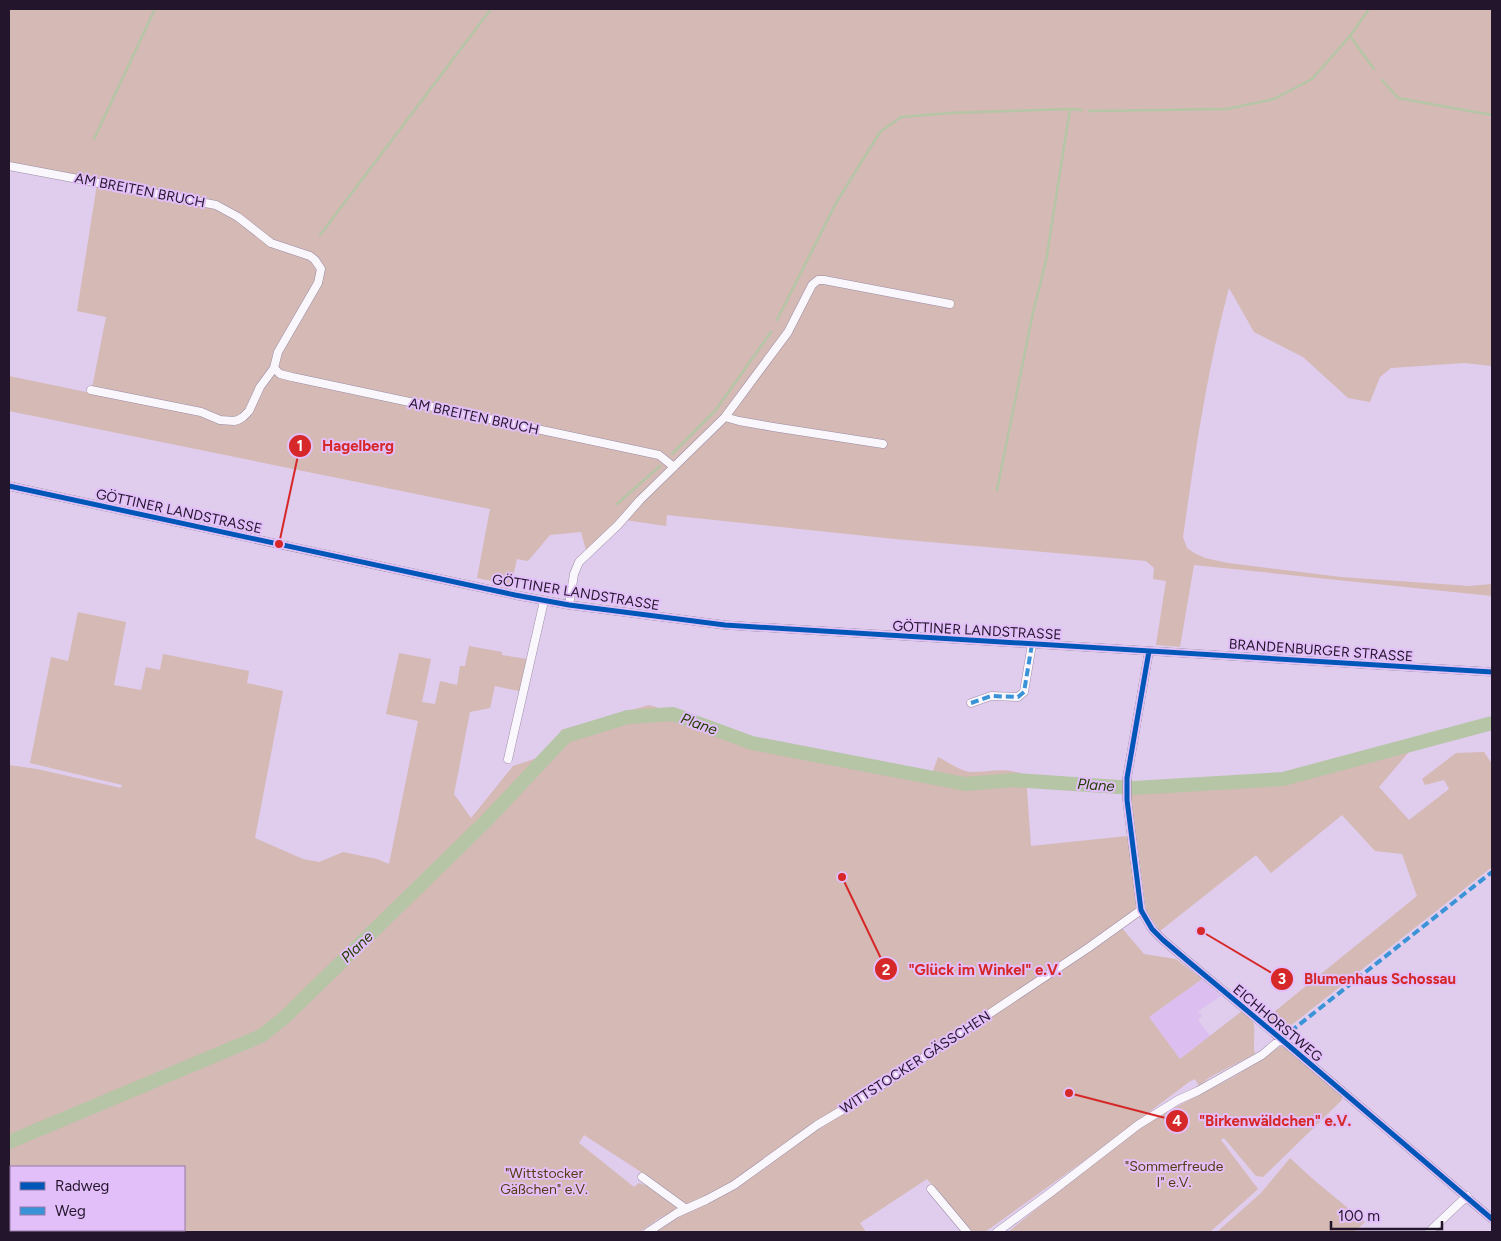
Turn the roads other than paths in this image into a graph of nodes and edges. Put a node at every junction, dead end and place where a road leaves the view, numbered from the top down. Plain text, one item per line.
1 (9, 166) edge
2 (950, 304) dead end
3 (274, 368) junction
4 (91, 390) dead end
5 (725, 417) junction
6 (883, 444) dead end
7 (674, 467) junction
8 (9, 486) edge
9 (544, 601) junction
10 (569, 605) junction
11 (1032, 644) junction
12 (1148, 651) junction
13 (1492, 672) edge
14 (971, 703) dead end
15 (508, 759) dead end
16 (1141, 910) junction
17 (1282, 1039) junction
18 (642, 1178) dead end
19 (931, 1188) dead end
20 (1467, 1196) junction
21 (686, 1209) junction
22 (1492, 1219) edge
23 (648, 1232) edge
24 (967, 1232) edge
25 (997, 1232) edge
26 (1429, 1232) edge

1 - 3 street, AM BREITEN BRUCH
2 - 5 street
3 - 4 street, AM BREITEN BRUCH
3 - 7 street, AM BREITEN BRUCH
5 - 6 street
5 - 7 street
7 - 10 street
8 - 9 street, GÖTTINER LANDSTRASSE
9 - 10 street, GÖTTINER LANDSTRASSE
9 - 15 street, GÖTTINER LANDSTRASSE
10 - 11 street, GÖTTINER LANDSTRASSE
11 - 12 street, GÖTTINER LANDSTRASSE
11 - 14 street, GÖTTINER LANDSTRASSE
12 - 13 street, BRANDENBURGER STRASSE
12 - 16 street, EICHHORSTWEG
16 - 17 street, EICHHORSTWEG
16 - 21 street, WITTSTOCKER GÄSSCHEN
17 - 20 street, EICHHORSTWEG
17 - 25 street
18 - 21 street
19 - 24 street
20 - 22 street, EICHHORSTWEG
20 - 26 street
21 - 23 street, WITTSTOCKER GÄSSCHEN

